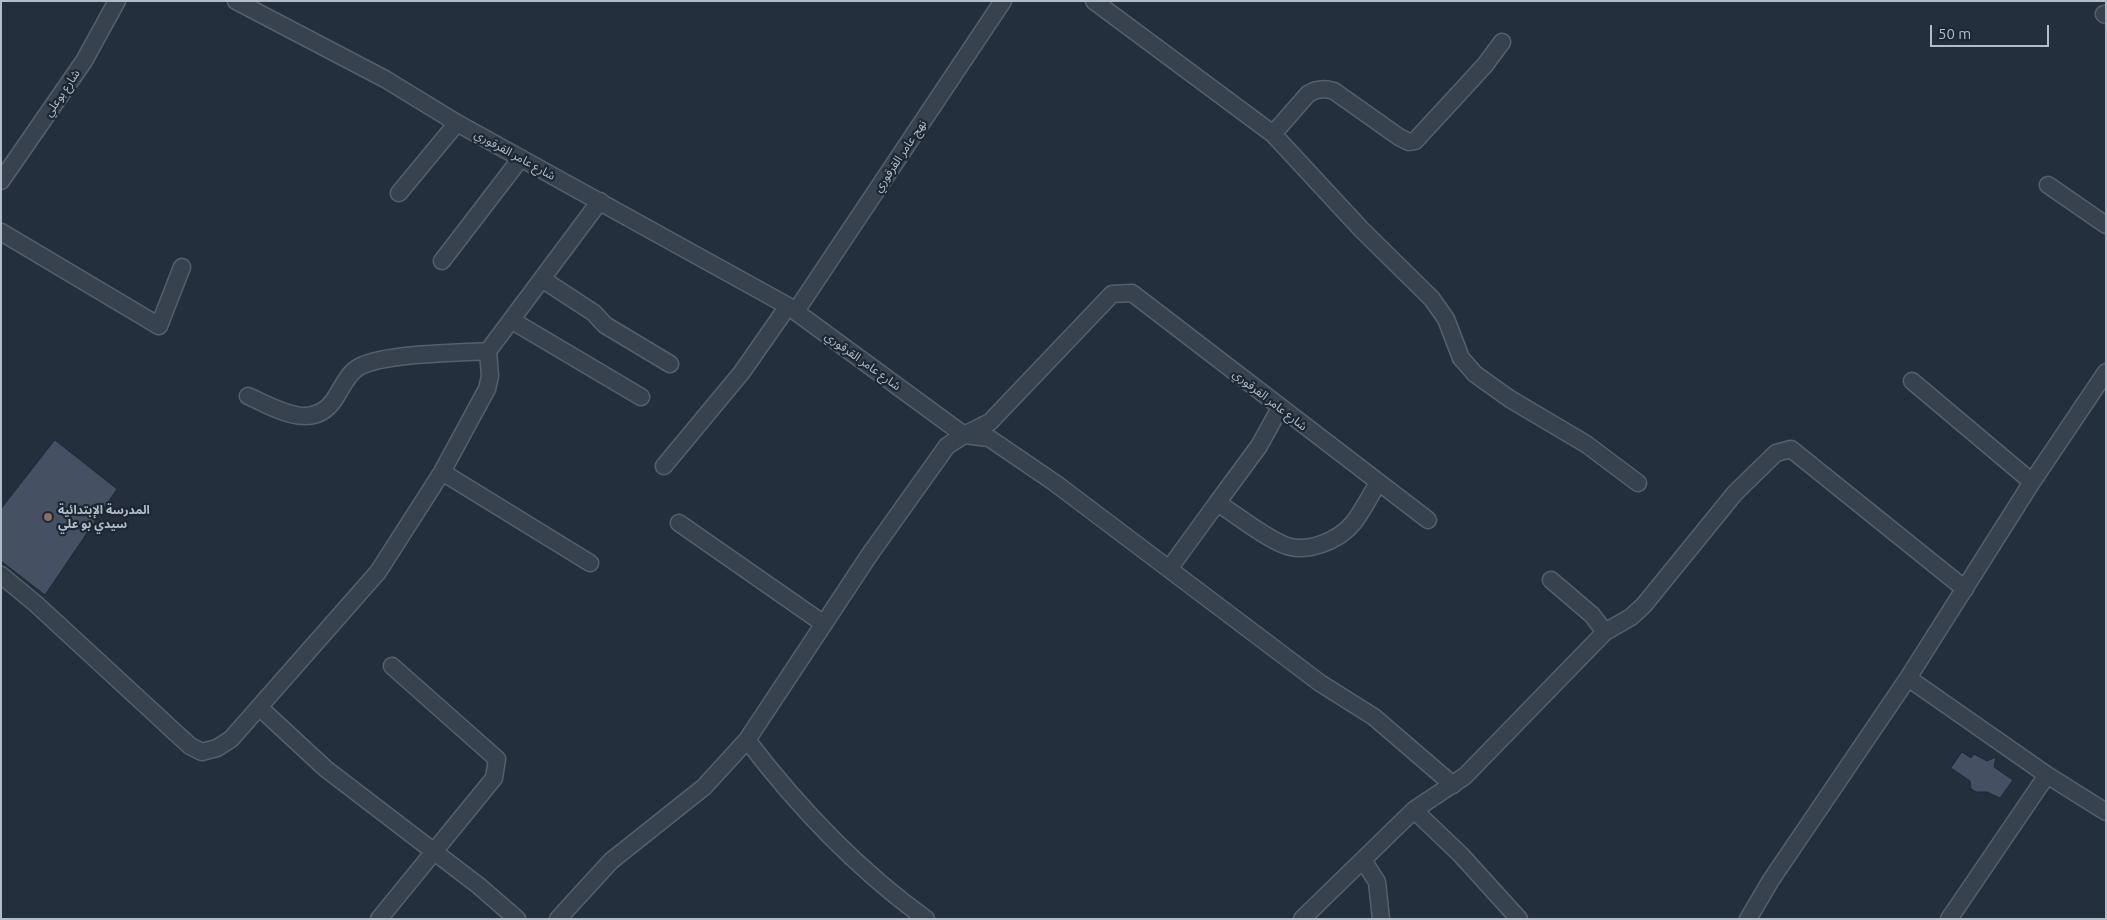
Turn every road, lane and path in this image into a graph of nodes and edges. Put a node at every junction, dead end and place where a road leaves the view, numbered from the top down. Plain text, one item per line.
1 (117, 1) edge
2 (236, 1) edge
3 (1004, 1) edge
4 (1094, 1) edge
5 (1502, 42) dead end
6 (457, 123) junction
7 (1272, 134) junction
8 (521, 158) junction
9 (1, 181) edge
10 (2048, 185) dead end
11 (399, 193) dead end
12 (600, 201) junction
13 (2106, 225) edge
14 (1, 232) edge
15 (442, 261) dead end
16 (182, 266) dead end
17 (542, 279) junction
18 (792, 309) junction
19 (511, 320) junction
20 (488, 350) junction
21 (670, 364) dead end
22 (2106, 372) edge
23 (1912, 381) dead end
24 (248, 396) dead end
25 (641, 397) dead end
26 (1280, 408) junction
27 (964, 435) junction
28 (664, 466) dead end
29 (442, 472) junction
30 (2032, 482) junction
31 (1378, 483) junction
32 (1638, 483) dead end
33 (1217, 503) junction
34 (1428, 520) dead end
35 (679, 523) dead end
36 (590, 564) dead end
37 (1169, 569) junction
38 (1, 575) edge
39 (1551, 580) dead end
40 (1965, 589) junction
41 (824, 624) junction
42 (1605, 632) junction
43 (392, 666) dead end
44 (1908, 678) junction
45 (259, 707) junction
46 (747, 740) junction
47 (2047, 775) junction
48 (1452, 786) junction
49 (1414, 810) junction
50 (2106, 812) edge
51 (432, 852) junction
52 (1363, 860) junction
53 (379, 919) edge
54 (517, 919) edge
55 (558, 919) edge
56 (926, 919) edge
57 (1302, 919) edge
58 (1381, 919) edge
59 (1519, 919) edge
60 (1748, 919) edge
61 (1950, 919) edge

1 - 9 street, شارع بوعلي
2 - 6 street, شارع عامر القرقوري
3 - 18 street, نهج عامر القرقوري
4 - 7 street
5 - 7 street
6 - 8 street, شارع عامر القرقوري
6 - 11 street
7 - 32 street
8 - 12 street, شارع عامر القرقوري
8 - 15 street
10 - 13 street
12 - 17 street
12 - 18 street, شارع عامر القرقوري
14 - 16 street
17 - 19 street
17 - 21 street
18 - 27 street, شارع عامر القرقوري
18 - 28 street, نهج عامر القرقوري
19 - 20 street
19 - 25 street
20 - 24 street
20 - 29 street
22 - 30 street
23 - 30 street
26 - 27 street, شارع عامر القرقوري
26 - 31 street, شارع عامر القرقوري
26 - 33 street
27 - 37 street
27 - 41 street
29 - 36 street
29 - 45 street
30 - 40 street
31 - 33 street
31 - 34 street, شارع عامر القرقوري
33 - 37 street
35 - 41 street
37 - 48 street
38 - 45 street
39 - 42 street
40 - 42 street
40 - 44 street
41 - 46 street
42 - 48 street
43 - 51 street
44 - 47 street
44 - 60 street
45 - 51 street
46 - 55 street
46 - 56 street
47 - 50 street
47 - 61 street
48 - 49 street
49 - 52 street
49 - 59 street
51 - 53 street
51 - 54 street
52 - 57 street
52 - 58 street

